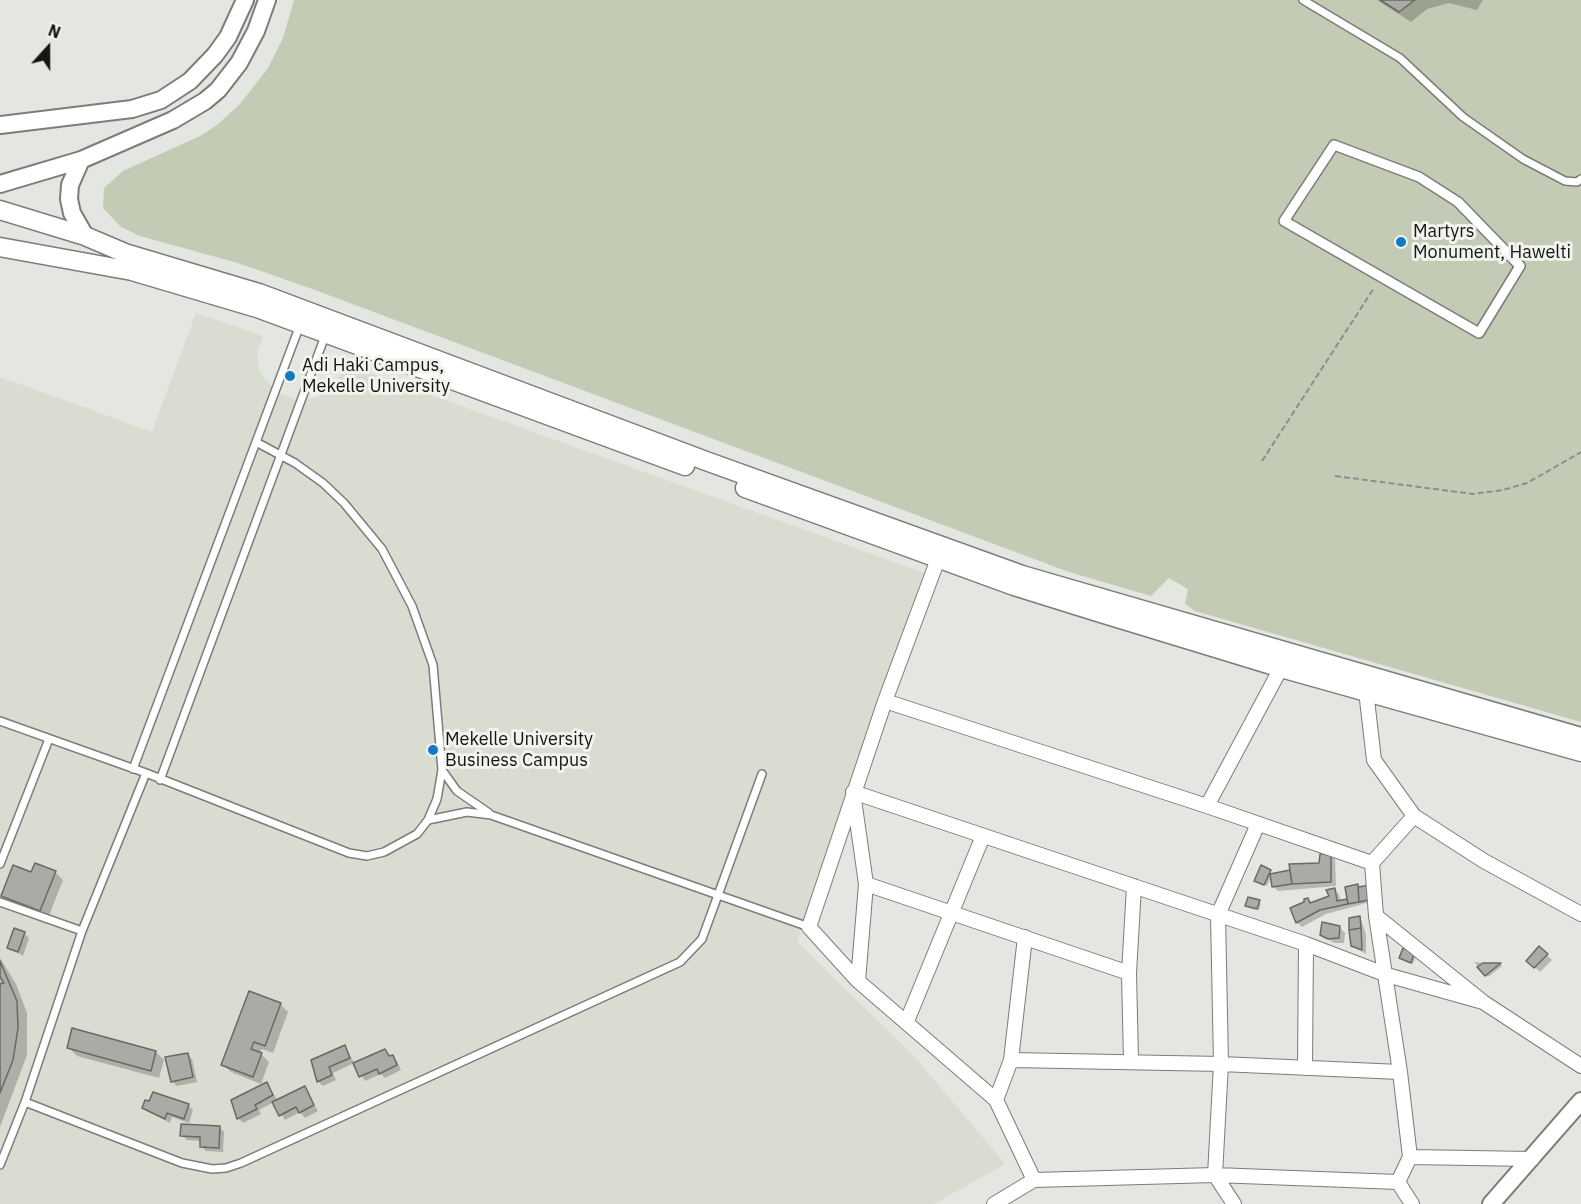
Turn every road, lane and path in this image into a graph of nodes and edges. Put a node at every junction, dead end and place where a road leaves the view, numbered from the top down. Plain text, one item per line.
1 (245, 0) edge
2 (267, 0) edge
3 (1303, 0) edge
4 (0, 125) edge
5 (81, 160) junction
6 (1581, 179) edge
7 (0, 184) edge
8 (0, 210) edge
9 (85, 236) junction
10 (0, 247) edge
11 (1520, 266) joint
12 (1375, 287) dead end
13 (300, 324) junction
14 (325, 334) junction
15 (256, 442) junction
16 (1581, 452) edge
17 (280, 453) junction
18 (1262, 461) dead end
19 (1335, 476) dead end
20 (938, 559) junction
21 (1281, 668) junction
22 (1366, 691) junction
23 (885, 701) junction
24 (0, 721) edge
25 (1581, 737) edge
26 (49, 739) junction
27 (1581, 752) edge
28 (133, 769) junction
29 (442, 770) junction
30 (146, 773) junction
31 (762, 774) dead end
32 (160, 780) junction
33 (853, 792) junction
34 (1207, 806) junction
35 (491, 815) junction
36 (1414, 816) junction
37 (428, 820) junction
38 (1258, 824) junction
39 (983, 836) junction
40 (1372, 863) junction
41 (0, 864) edge
42 (866, 884) junction
43 (1134, 886) junction
44 (719, 896) junction
45 (0, 902) edge
46 (953, 912) junction
47 (1581, 914) edge
48 (1218, 915) junction
49 (1376, 916) junction
50 (809, 927) junction
51 (82, 931) junction
52 (1025, 937) junction
53 (1306, 944) junction
54 (1129, 973) junction
55 (1387, 975) junction
56 (858, 981) junction
57 (1483, 1002) junction
58 (907, 1021) junction
59 (1011, 1060) junction
60 (1131, 1061) junction
61 (1221, 1064) junction
62 (1581, 1066) edge
63 (1305, 1068) junction
64 (1401, 1072) junction
65 (996, 1100) junction
66 (1581, 1101) edge
67 (25, 1102) junction
68 (1410, 1157) junction
69 (1532, 1159) junction
70 (0, 1165) edge
71 (1215, 1175) junction
72 (1034, 1180) junction
73 (1398, 1182) junction
74 (994, 1204) edge
75 (1234, 1204) edge
76 (1412, 1204) edge
77 (1491, 1204) edge

1 - 4 street
2 - 5 street
3 - 6 lane
5 - 7 street
5 - 9 street
8 - 9 main road
9 - 25 main road
10 - 13 main road
11 - 11 street
12 - 18 path
13 - 14 main road
13 - 15 lane
14 - 17 lane
14 - 20 main road
15 - 17 lane
15 - 28 lane
16 - 19 path
17 - 29 lane
17 - 32 lane
20 - 21 main road
20 - 23 street
21 - 22 main road
21 - 34 street
22 - 27 main road
22 - 36 street
23 - 33 street
23 - 34 street
24 - 26 lane
26 - 28 lane
26 - 41 lane
28 - 30 lane
29 - 35 lane
29 - 37 lane
30 - 32 lane
30 - 51 lane
31 - 44 lane
32 - 37 lane
33 - 39 street
33 - 42 street
33 - 50 street
34 - 38 street
35 - 37 lane
35 - 44 lane
36 - 40 street
36 - 47 street
38 - 40 street
38 - 48 street
39 - 43 street
39 - 46 street
40 - 49 street
42 - 46 street
42 - 56 street
43 - 48 street
43 - 54 street
44 - 50 lane
44 - 67 lane
45 - 51 lane
46 - 52 street
46 - 58 street
48 - 53 street
48 - 61 street
49 - 55 street
49 - 57 street
50 - 56 street
51 - 67 lane
52 - 54 street
52 - 59 street
53 - 55 street
53 - 63 street
54 - 60 street
55 - 57 street
55 - 64 street
56 - 58 street
57 - 62 street
58 - 65 street
59 - 60 street
59 - 65 street
60 - 61 street
61 - 63 street
61 - 71 street
63 - 64 street
64 - 68 street
65 - 72 street
66 - 69 street
67 - 70 lane
68 - 69 street
68 - 73 street
69 - 77 street
71 - 72 street
71 - 73 street
71 - 75 street
72 - 74 street
73 - 76 street

